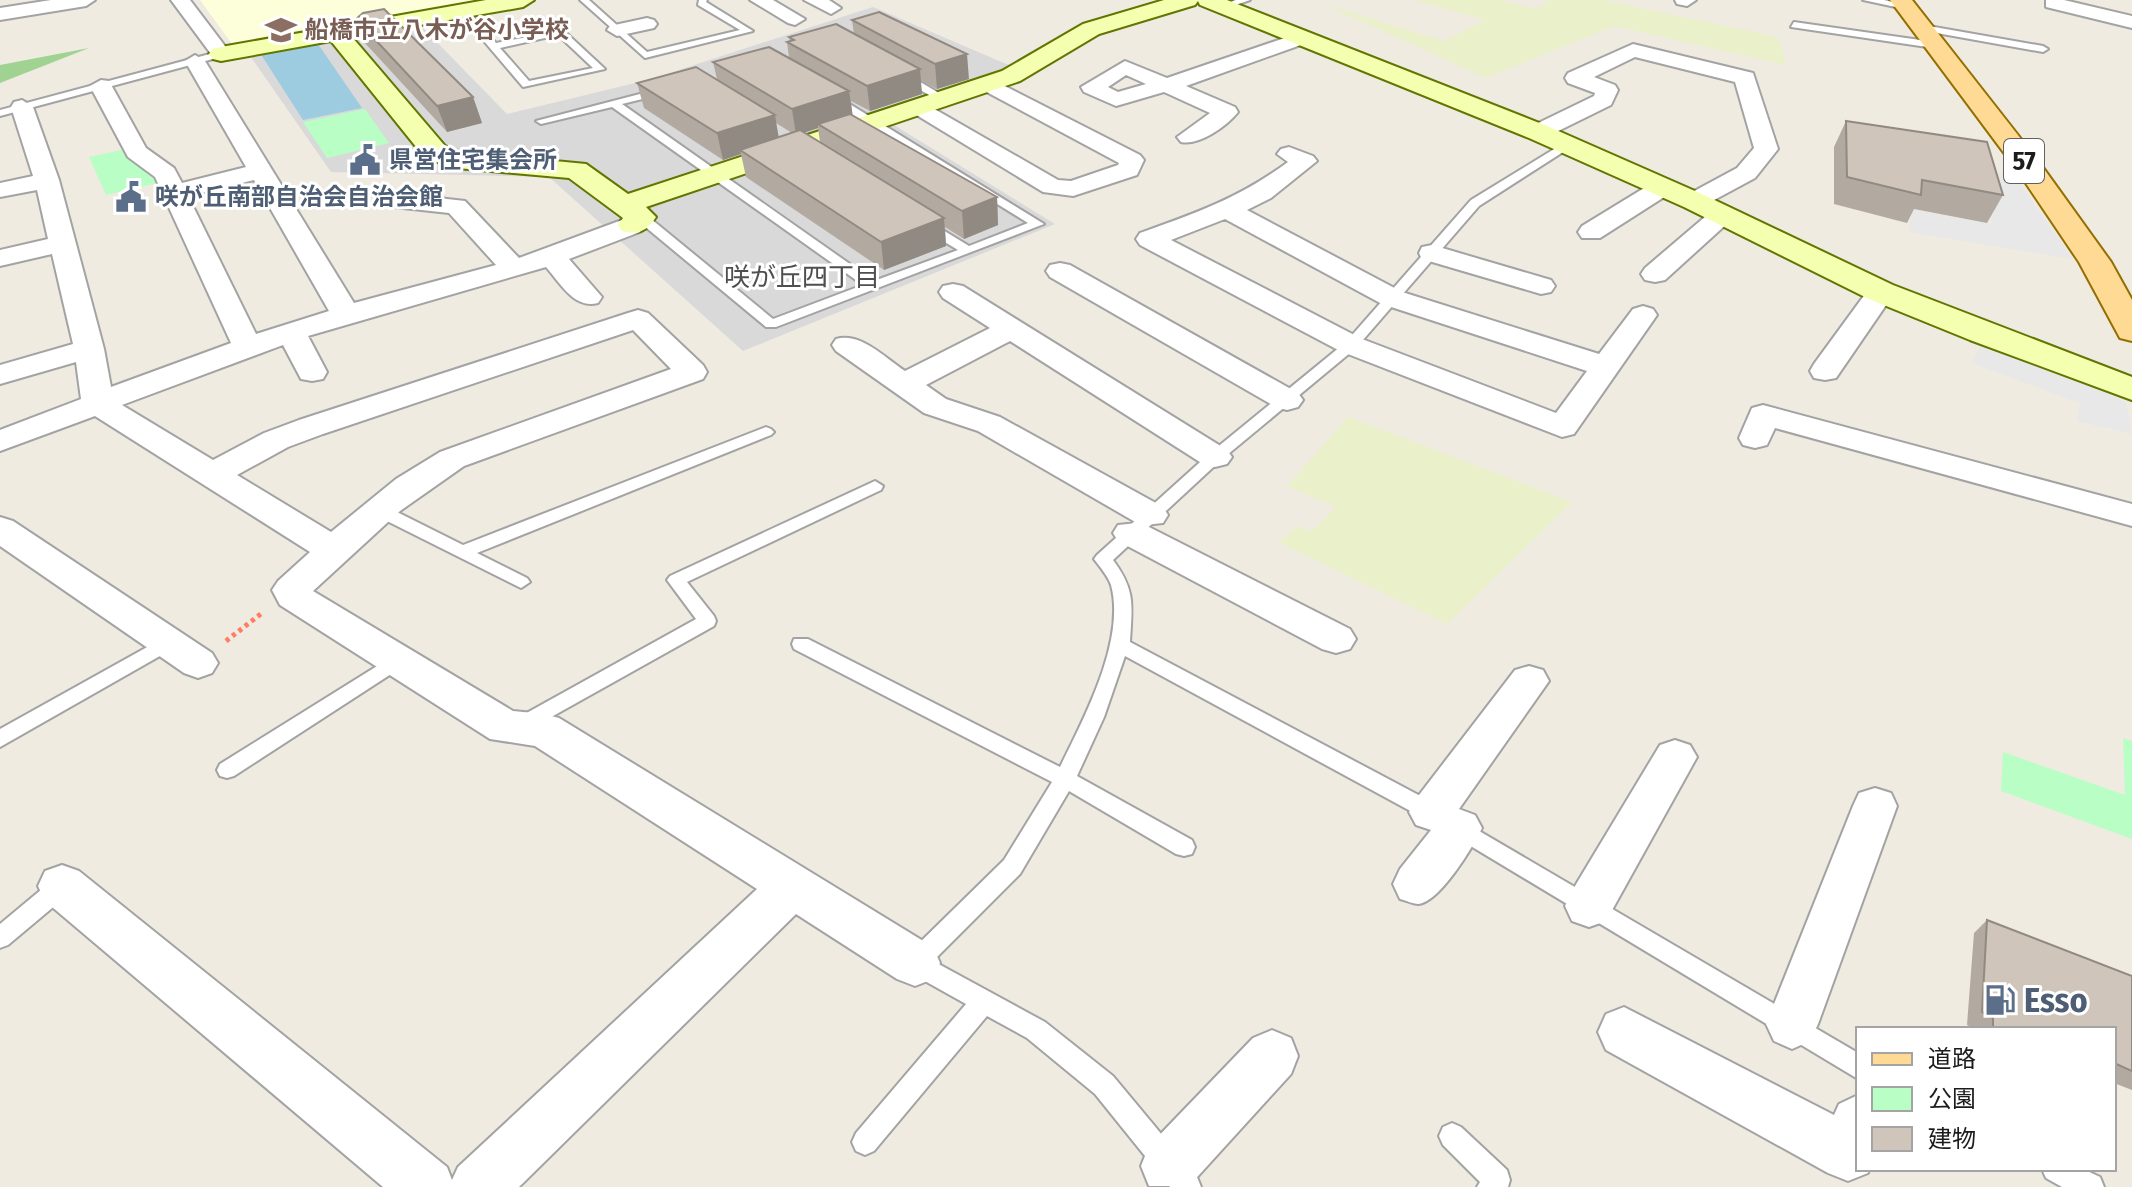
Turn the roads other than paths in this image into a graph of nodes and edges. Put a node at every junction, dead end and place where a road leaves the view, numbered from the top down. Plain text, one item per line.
1 (86, 0) edge
2 (180, 0) edge
3 (523, 0) edge
4 (584, 0) edge
5 (703, 0) edge
6 (759, 0) edge
7 (1187, 0) edge
8 (1867, 0) edge
9 (2050, 1) edge
10 (1226, 2) edge
11 (1903, 3) edge
12 (40, 4) edge
13 (464, 12) junction
14 (0, 14) edge
15 (795, 19) dead end
16 (2132, 22) edge
17 (647, 24) dead end
18 (1794, 25) dead end
19 (617, 30) junction
20 (337, 34) junction
21 (1929, 36) junction
22 (1302, 38) junction
23 (494, 46) junction
24 (2043, 49) dead end
25 (221, 54) junction
26 (195, 61) junction
27 (888, 68) edge
28 (989, 84) junction
29 (101, 86) junction
30 (670, 89) edge
31 (819, 90) edge
32 (944, 99) junction
33 (615, 104) junction
34 (916, 108) junction
35 (11, 110) edge
36 (541, 121) dead end
37 (875, 122) junction
38 (1538, 132) junction
39 (1189, 137) dead end
40 (1568, 145) junction
41 (1289, 154) dead end
42 (260, 171) junction
43 (714, 175) junction
44 (47, 180) junction
45 (1663, 187) junction
46 (0, 190) edge
47 (174, 192) junction
48 (1694, 201) junction
49 (403, 202) dead end
50 (1227, 210) junction
51 (1722, 215) junction
52 (633, 216) junction
53 (916, 218) edge
54 (1591, 232) dead end
55 (60, 244) junction
56 (967, 250) junction
57 (1432, 253) junction
58 (551, 256) junction
59 (0, 258) edge
60 (513, 267) junction
61 (1060, 271) dead end
62 (1655, 274) dead end
63 (873, 286) junction
64 (1541, 286) dead end
65 (953, 292) dead end
66 (1881, 292) junction
67 (588, 297) dead end
68 (1392, 298) junction
69 (1643, 315) dead end
70 (347, 316) junction
71 (1011, 329) junction
72 (2132, 331) edge
73 (292, 334) junction
74 (847, 345) dead end
75 (1351, 345) junction
76 (248, 348) junction
77 (89, 349) junction
78 (1604, 366) junction
79 (1825, 371) dead end
80 (312, 372) dead end
81 (0, 375) edge
82 (904, 384) junction
83 (2132, 389) edge
84 (1287, 400) junction
85 (98, 404) junction
86 (766, 432) dead end
87 (1755, 438) dead end
88 (0, 441) edge
89 (1215, 457) junction
90 (210, 476) junction
91 (875, 486) dead end
92 (379, 510) junction
93 (2132, 515) edge
94 (1140, 524) junction
95 (0, 529) edge
96 (335, 551) junction
97 (462, 552) junction
98 (521, 582) dead end
99 (1336, 639) dead end
100 (801, 644) dead end
101 (1120, 645) junction
102 (183, 653) joint
103 (398, 660) junction
104 (1529, 681) dead end
105 (516, 728) junction
106 (0, 739) edge
107 (1675, 757) dead end
108 (227, 770) dead end
109 (1065, 779) junction
110 (1875, 806) dead end
111 (1446, 820) junction
112 (1184, 847) dead end
113 (1417, 884) dead end
114 (62, 886) joint
115 (792, 886) junction
116 (1589, 906) junction
117 (0, 938) edge
118 (915, 963) junction
119 (984, 1001) junction
120 (1792, 1024) junction
121 (1624, 1032) dead end
122 (1272, 1056) dead end
123 (1856, 1066) edge
124 (1856, 1129) edge
125 (1452, 1136) dead end
126 (865, 1142) dead end
127 (2059, 1171) edge
128 (1178, 1176) edge
129 (427, 1187) edge
130 (478, 1187) edge
131 (1491, 1187) edge
132 (2090, 1187) edge

1 - 12 street
2 - 25 street
3 - 13 street
4 - 19 lane
5 - 19 lane
6 - 15 street
7 - 28 street
8 - 11 lane
9 - 16 street
10 - 22 street
11 - 21 main road, 57
12 - 14 street
13 - 20 street
13 - 23 lane
17 - 19 street
18 - 21 lane
20 - 25 street
20 - 52 street
21 - 24 lane
21 - 72 main road, 57
22 - 38 street
22 - 39 street
23 - 23 lane
25 - 26 lane
26 - 29 lane
26 - 42 street
27 - 32 lane
28 - 32 street
28 - 34 street
29 - 35 lane
29 - 47 street
30 - 33 lane
31 - 37 lane
32 - 34 street
33 - 36 lane
33 - 43 lane
34 - 37 street
35 - 44 street
37 - 43 street
37 - 56 lane
38 - 40 street
38 - 48 street
40 - 45 street
40 - 57 lane
41 - 50 street
42 - 47 street
42 - 70 street
43 - 52 street
43 - 63 lane
44 - 46 street
44 - 55 street
45 - 48 street
45 - 54 street
47 - 76 street
48 - 51 street
49 - 60 street
50 - 68 street
50 - 75 street
51 - 62 street
51 - 66 street
52 - 58 street
52 - 63 lane
53 - 56 lane
55 - 59 street
55 - 77 street
56 - 63 lane
57 - 64 street
57 - 68 lane
58 - 60 street
58 - 67 street
60 - 70 street
61 - 84 street
65 - 71 street
66 - 79 street
66 - 83 street
68 - 75 lane
68 - 78 street
69 - 78 street
70 - 73 street
71 - 82 street
71 - 89 street
73 - 76 street
73 - 80 street
74 - 82 street
75 - 78 street
75 - 84 lane
76 - 85 street
77 - 81 street
77 - 85 street
82 - 94 street
84 - 89 lane
85 - 88 street
85 - 90 street
86 - 97 lane
87 - 93 street
89 - 94 lane
90 - 92 street
90 - 96 street
91 - 105 lane
92 - 96 street
92 - 97 lane
94 - 99 street
94 - 101 lane
95 - 102 street
96 - 103 street
97 - 98 lane
100 - 109 lane
101 - 109 lane
101 - 111 lane
102 - 106 lane
103 - 105 street
103 - 108 lane
104 - 111 street
105 - 115 street
107 - 116 street
109 - 112 lane
109 - 118 lane
110 - 120 street
111 - 113 street
111 - 116 lane
114 - 117 lane
114 - 129 street
115 - 118 street
115 - 130 street
116 - 120 lane
118 - 119 lane
119 - 126 lane
119 - 128 lane
120 - 123 lane
121 - 124 street
122 - 128 street
125 - 131 lane
127 - 132 lane

